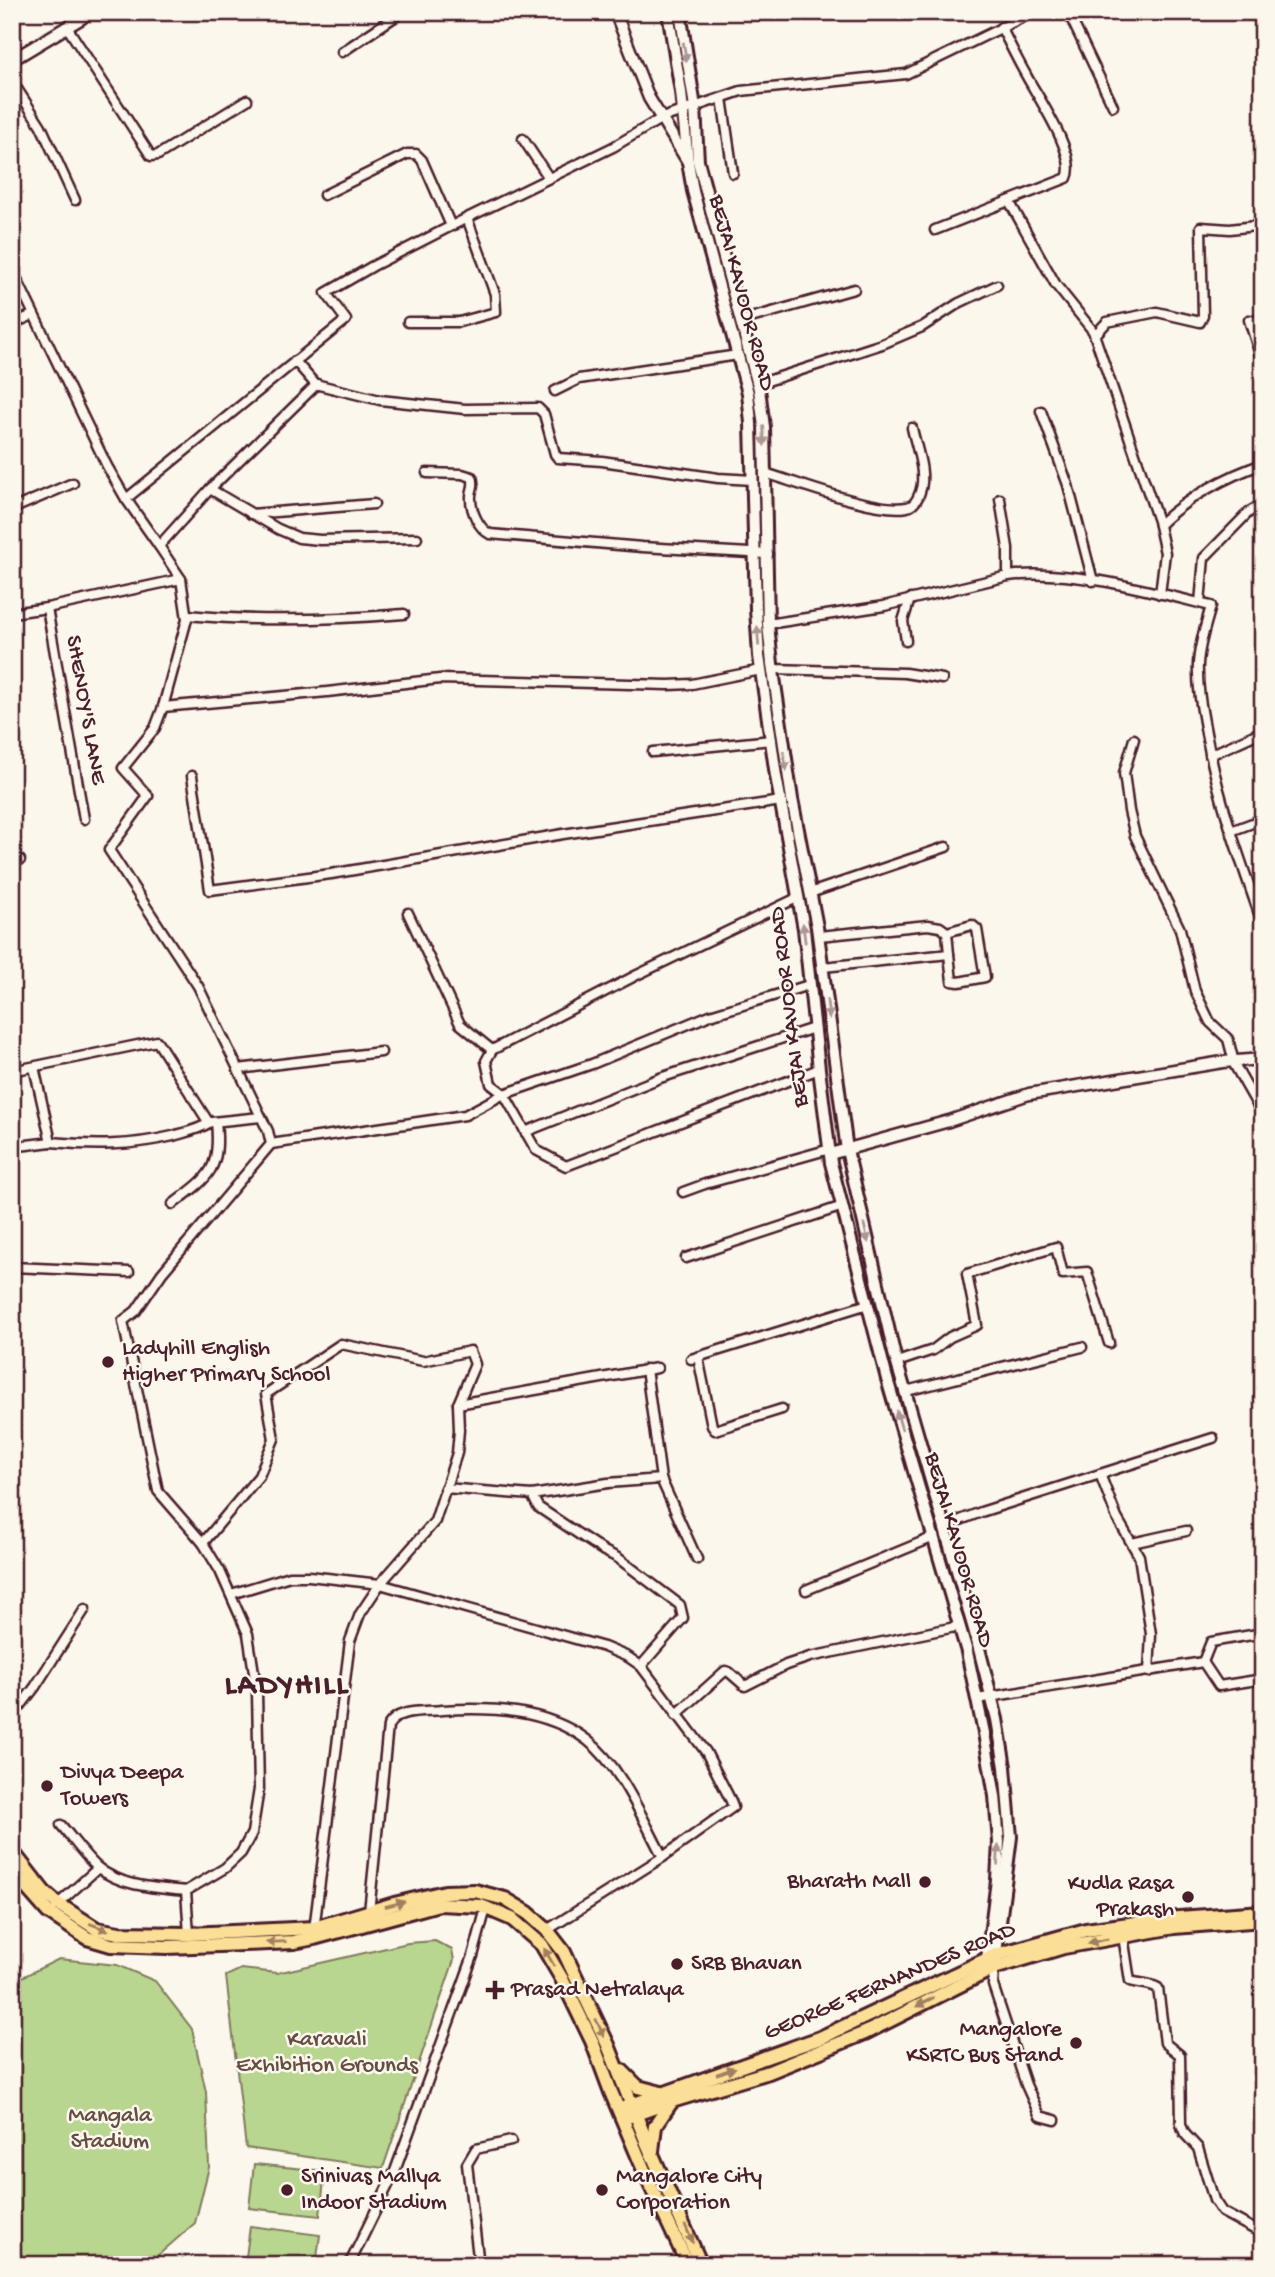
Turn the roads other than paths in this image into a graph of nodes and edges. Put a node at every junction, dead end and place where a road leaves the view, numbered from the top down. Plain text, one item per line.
1 (87, 12) edge
2 (402, 12) edge
3 (615, 12) edge
4 (668, 12) edge
5 (680, 12) edge
6 (1034, 12) edge
7 (1068, 12) edge
8 (66, 27) junction
9 (1001, 27) junction
10 (342, 52) dead end
11 (13, 59) edge
12 (12, 81) edge
13 (722, 98) junction
14 (247, 100) dead end
15 (1113, 106) dead end
16 (695, 107) junction
17 (682, 110) junction
18 (662, 118) junction
19 (523, 139) dead end
20 (693, 162) junction
21 (733, 173) dead end
22 (549, 178) junction
23 (324, 195) dead end
24 (75, 200) dead end
25 (1009, 201) junction
26 (467, 218) junction
27 (1263, 225) edge
28 (451, 226) junction
29 (935, 230) dead end
30 (12, 269) edge
31 (996, 285) dead end
32 (854, 289) dead end
33 (33, 314) junction
34 (740, 321) junction
35 (408, 322) dead end
36 (1263, 322) edge
37 (12, 324) edge
38 (1095, 335) junction
39 (738, 355) junction
40 (295, 361) junction
41 (1263, 365) edge
42 (317, 384) junction
43 (758, 384) junction
44 (555, 391) dead end
45 (1041, 411) dead end
46 (912, 428) dead end
47 (1263, 464) edge
48 (427, 473) dead end
49 (765, 473) junction
50 (753, 480) junction
51 (73, 482) dead end
52 (210, 489) junction
53 (126, 499) junction
54 (1000, 499) dead end
55 (374, 504) dead end
56 (1263, 504) edge
57 (12, 509) edge
58 (250, 514) junction
59 (1159, 525) junction
60 (417, 538) dead end
61 (159, 545) junction
62 (755, 554) junction
63 (768, 554) junction
64 (1008, 576) junction
65 (181, 579) junction
66 (1093, 581) junction
67 (1160, 594) junction
68 (910, 599) junction
69 (1200, 604) junction
70 (47, 608) junction
71 (12, 613) edge
72 (404, 614) dead end
73 (187, 615) junction
74 (768, 624) junction
75 (905, 641) dead end
76 (766, 667) junction
77 (942, 679) dead end
78 (163, 707) junction
79 (1263, 732) edge
80 (1134, 739) dead end
81 (772, 740) junction
82 (653, 752) dead end
83 (1210, 754) junction
84 (192, 776) dead end
85 (781, 801) junction
86 (84, 819) dead end
87 (1263, 819) edge
88 (1231, 831) junction
89 (946, 847) dead end
90 (813, 892) junction
91 (799, 897) junction
92 (408, 913) dead end
93 (1263, 925) edge
94 (947, 932) junction
95 (819, 936) junction
96 (949, 954) junction
97 (823, 967) junction
98 (809, 985) junction
99 (814, 1028) junction
100 (492, 1050) junction
101 (381, 1052) dead end
102 (1263, 1059) edge
103 (1234, 1061) junction
104 (34, 1067) junction
105 (237, 1069) junction
106 (818, 1069) junction
107 (12, 1072) edge
108 (505, 1094) junction
109 (1263, 1115) edge
110 (261, 1117) junction
111 (213, 1122) junction
112 (526, 1132) junction
113 (51, 1142) junction
114 (271, 1144) junction
115 (846, 1150) junction
116 (830, 1152) junction
117 (12, 1153) edge
118 (683, 1192) dead end
119 (173, 1204) dead end
120 (843, 1206) junction
121 (686, 1258) dead end
122 (12, 1267) edge
123 (129, 1272) dead end
124 (868, 1304) junction
125 (1109, 1343) dead end
126 (1082, 1347) dead end
127 (897, 1362) junction
128 (657, 1368) dead end
129 (646, 1369) junction
130 (906, 1391) junction
131 (457, 1405) junction
132 (782, 1409) dead end
133 (1213, 1438) dead end
134 (1100, 1474) junction
135 (661, 1479) junction
136 (445, 1488) junction
137 (533, 1495) junction
138 (945, 1527) junction
139 (1186, 1531) dead end
140 (934, 1537) junction
141 (204, 1543) junction
142 (1132, 1543) junction
143 (697, 1559) dead end
144 (380, 1584) junction
145 (806, 1590) dead end
146 (231, 1594) junction
147 (85, 1609) dead end
148 (960, 1626) junction
149 (1263, 1633) edge
150 (1203, 1662) junction
151 (641, 1666) junction
152 (1149, 1672) junction
153 (1263, 1679) edge
154 (991, 1696) junction
155 (977, 1699) junction
156 (677, 1714) junction
157 (12, 1717) edge
158 (61, 1825) dead end
159 (12, 1851) edge
160 (663, 1857) junction
161 (98, 1868) junction
162 (12, 1871) edge
163 (186, 1891) junction
164 (486, 1908) junction
165 (54, 1909) junction
166 (369, 1912) junction
167 (1263, 1912) edge
168 (1263, 1920) edge
169 (547, 1930) junction
170 (314, 1933) junction
171 (189, 1934) junction
172 (1123, 1936) junction
173 (991, 1964) junction
174 (615, 2064) junction
175 (667, 2097) junction
176 (627, 2112) junction
177 (1055, 2120) dead end
178 (511, 2141) dead end
179 (652, 2154) junction
180 (1263, 2234) edge
181 (349, 2265) edge
182 (479, 2265) edge
183 (688, 2265) edge
184 (701, 2265) edge

1 - 8 street
2 - 10 street
3 - 18 street
4 - 17 main road, BEJAI KAVOOR ROAD
5 -> 16 main road, BEJAI KAVOOR ROAD
6 - 9 street
7 - 15 street
8 - 11 street
8 - 14 street
9 - 13 street
9 - 25 street
12 - 24 street
13 - 16 street
13 - 21 street
16 - 17 street
16 - 20 main road, BEJAI KAVOOR ROAD
17 - 18 street
17 - 20 main road, BEJAI KAVOOR ROAD
18 - 20 street
18 - 22 street
19 - 22 street
20 - 34 main road, BEJAI KAVOOR ROAD
20 - 39 main road, BEJAI KAVOOR ROAD
22 - 26 street
23 - 28 street
25 - 29 street
25 - 38 street
26 - 28 street
26 - 35 street
27 - 38 street
28 - 40 street
30 - 33 street
31 - 43 street
32 - 34 street
33 - 37 street
33 - 53 street
34 - 43 main road, BEJAI KAVOOR ROAD
36 - 41 street
38 - 59 street
39 - 44 street
39 - 50 main road, BEJAI KAVOOR ROAD
40 - 42 street
40 - 53 street
42 - 50 street
42 - 52 street
43 -> 49 main road, BEJAI KAVOOR ROAD
45 - 66 street
46 - 49 street
47 - 59 street
48 - 62 street
49 - 63 main road, BEJAI KAVOOR ROAD
50 - 62 main road, BEJAI KAVOOR ROAD
51 - 57 street
52 - 58 street
52 - 61 street
53 - 61 street
54 - 64 street
55 - 58 street
56 - 69 street
58 - 60 street
59 - 67 street
61 - 65 street
62 - 63 street
76 -> 62 main road, BEJAI KAVOOR ROAD
63 - 74 main road, BEJAI KAVOOR ROAD
64 - 66 street
64 - 68 street
65 - 70 street
65 - 73 street
66 - 67 street
67 - 69 street
68 - 74 street
68 - 75 street
69 - 83 street
70 - 71 street
70 - 86 street, SHENOY'S LANE
72 - 73 street
73 - 78 street
74 - 76 main road, BEJAI KAVOOR ROAD
76 - 77 street
76 - 78 street
76 - 81 main road, BEJAI KAVOOR ROAD
76 -> 90 main road, BEJAI KAVOOR ROAD
78 - 105 street
79 - 83 street
80 - 103 street
81 - 82 street
81 - 85 main road, BEJAI KAVOOR ROAD
83 - 88 street
84 - 85 street
85 - 91 main road, BEJAI KAVOOR ROAD
87 - 88 street
88 - 93 street
89 - 90 street
90 - 95 main road, BEJAI KAVOOR ROAD
98 -> 91 main road, BEJAI KAVOOR ROAD
91 - 100 street
92 - 100 street
94 - 95 street
94 - 96 street
94 - 96 street
95 - 97 main road, BEJAI KAVOOR ROAD
96 - 97 street
97 -> 115 main road, BEJAI KAVOOR ROAD
98 - 99 main road, BEJAI KAVOOR ROAD
98 - 108 street
99 - 106 main road, BEJAI KAVOOR ROAD
99 - 112 street
100 - 108 street
101 - 105 street
102 - 103 street
103 - 109 street
103 - 115 street
104 - 107 street
104 - 111 street
104 - 113 street
105 - 110 street
106 - 112 street
106 - 116 main road, BEJAI KAVOOR ROAD
108 - 112 street
108 - 114 street
110 - 111 street
110 - 114 street
111 - 113 street
111 - 119 street
113 - 117 street
114 - 141 street
115 - 116 street
115 -> 127 main road, BEJAI KAVOOR ROAD
116 - 118 street
116 - 120 main road, BEJAI KAVOOR ROAD
120 - 121 street
120 - 124 main road, BEJAI KAVOOR ROAD
122 - 123 street
124 - 132 street
140 -> 124 main road, BEJAI KAVOOR ROAD
125 - 127 street
126 - 130 street
127 - 130 main road, BEJAI KAVOOR ROAD
128 - 129 street
129 - 131 street
129 - 135 street
130 - 138 main road, BEJAI KAVOOR ROAD
131 - 136 street
131 - 141 street
133 - 134 street
134 - 138 street
134 - 142 street
135 - 137 street
135 - 143 street
136 - 137 street
136 - 144 street
137 - 151 street
138 - 154 main road, BEJAI KAVOOR ROAD
139 - 142 street
140 - 145 street
140 - 148 main road, BEJAI KAVOOR ROAD
141 - 146 street
142 - 152 street
144 - 146 street
144 - 151 street
144 - 170 street
146 - 163 street
147 - 157 street
148 - 155 main road, BEJAI KAVOOR ROAD
148 - 156 street
149 - 150 street
150 - 152 street
150 - 153 street
151 - 156 street
152 - 154 street
154 - 155 street
154 - 173 main road, BEJAI KAVOOR ROAD
173 -> 155 main road, BEJAI KAVOOR ROAD
156 - 160 street
158 - 161 street
159 - 165 main road
160 - 166 street
160 - 169 street
161 - 163 street
161 - 165 street
162 - 165 main road
163 - 171 street
164 - 170 main road
176 -> 164 main road
164 - 181 street
170 -> 165 main road
165 -> 171 main road
166 -> 169 main road
166 - 170 main road
167 - 173 main road, GEORGE FERNANDES ROAD
168 - 172 main road, GEORGE FERNANDES ROAD
169 -> 174 main road
170 - 171 main road
172 -> 173 main road, GEORGE FERNANDES ROAD
172 - 180 street
173 - 175 main road, GEORGE FERNANDES ROAD
173 - 177 street
174 - 175 main road
174 - 176 main road
175 - 176 main road, GEORGE FERNANDES ROAD
175 - 179 main road
176 - 179 main road
176 - 183 main road
178 - 182 street
179 -> 184 main road

